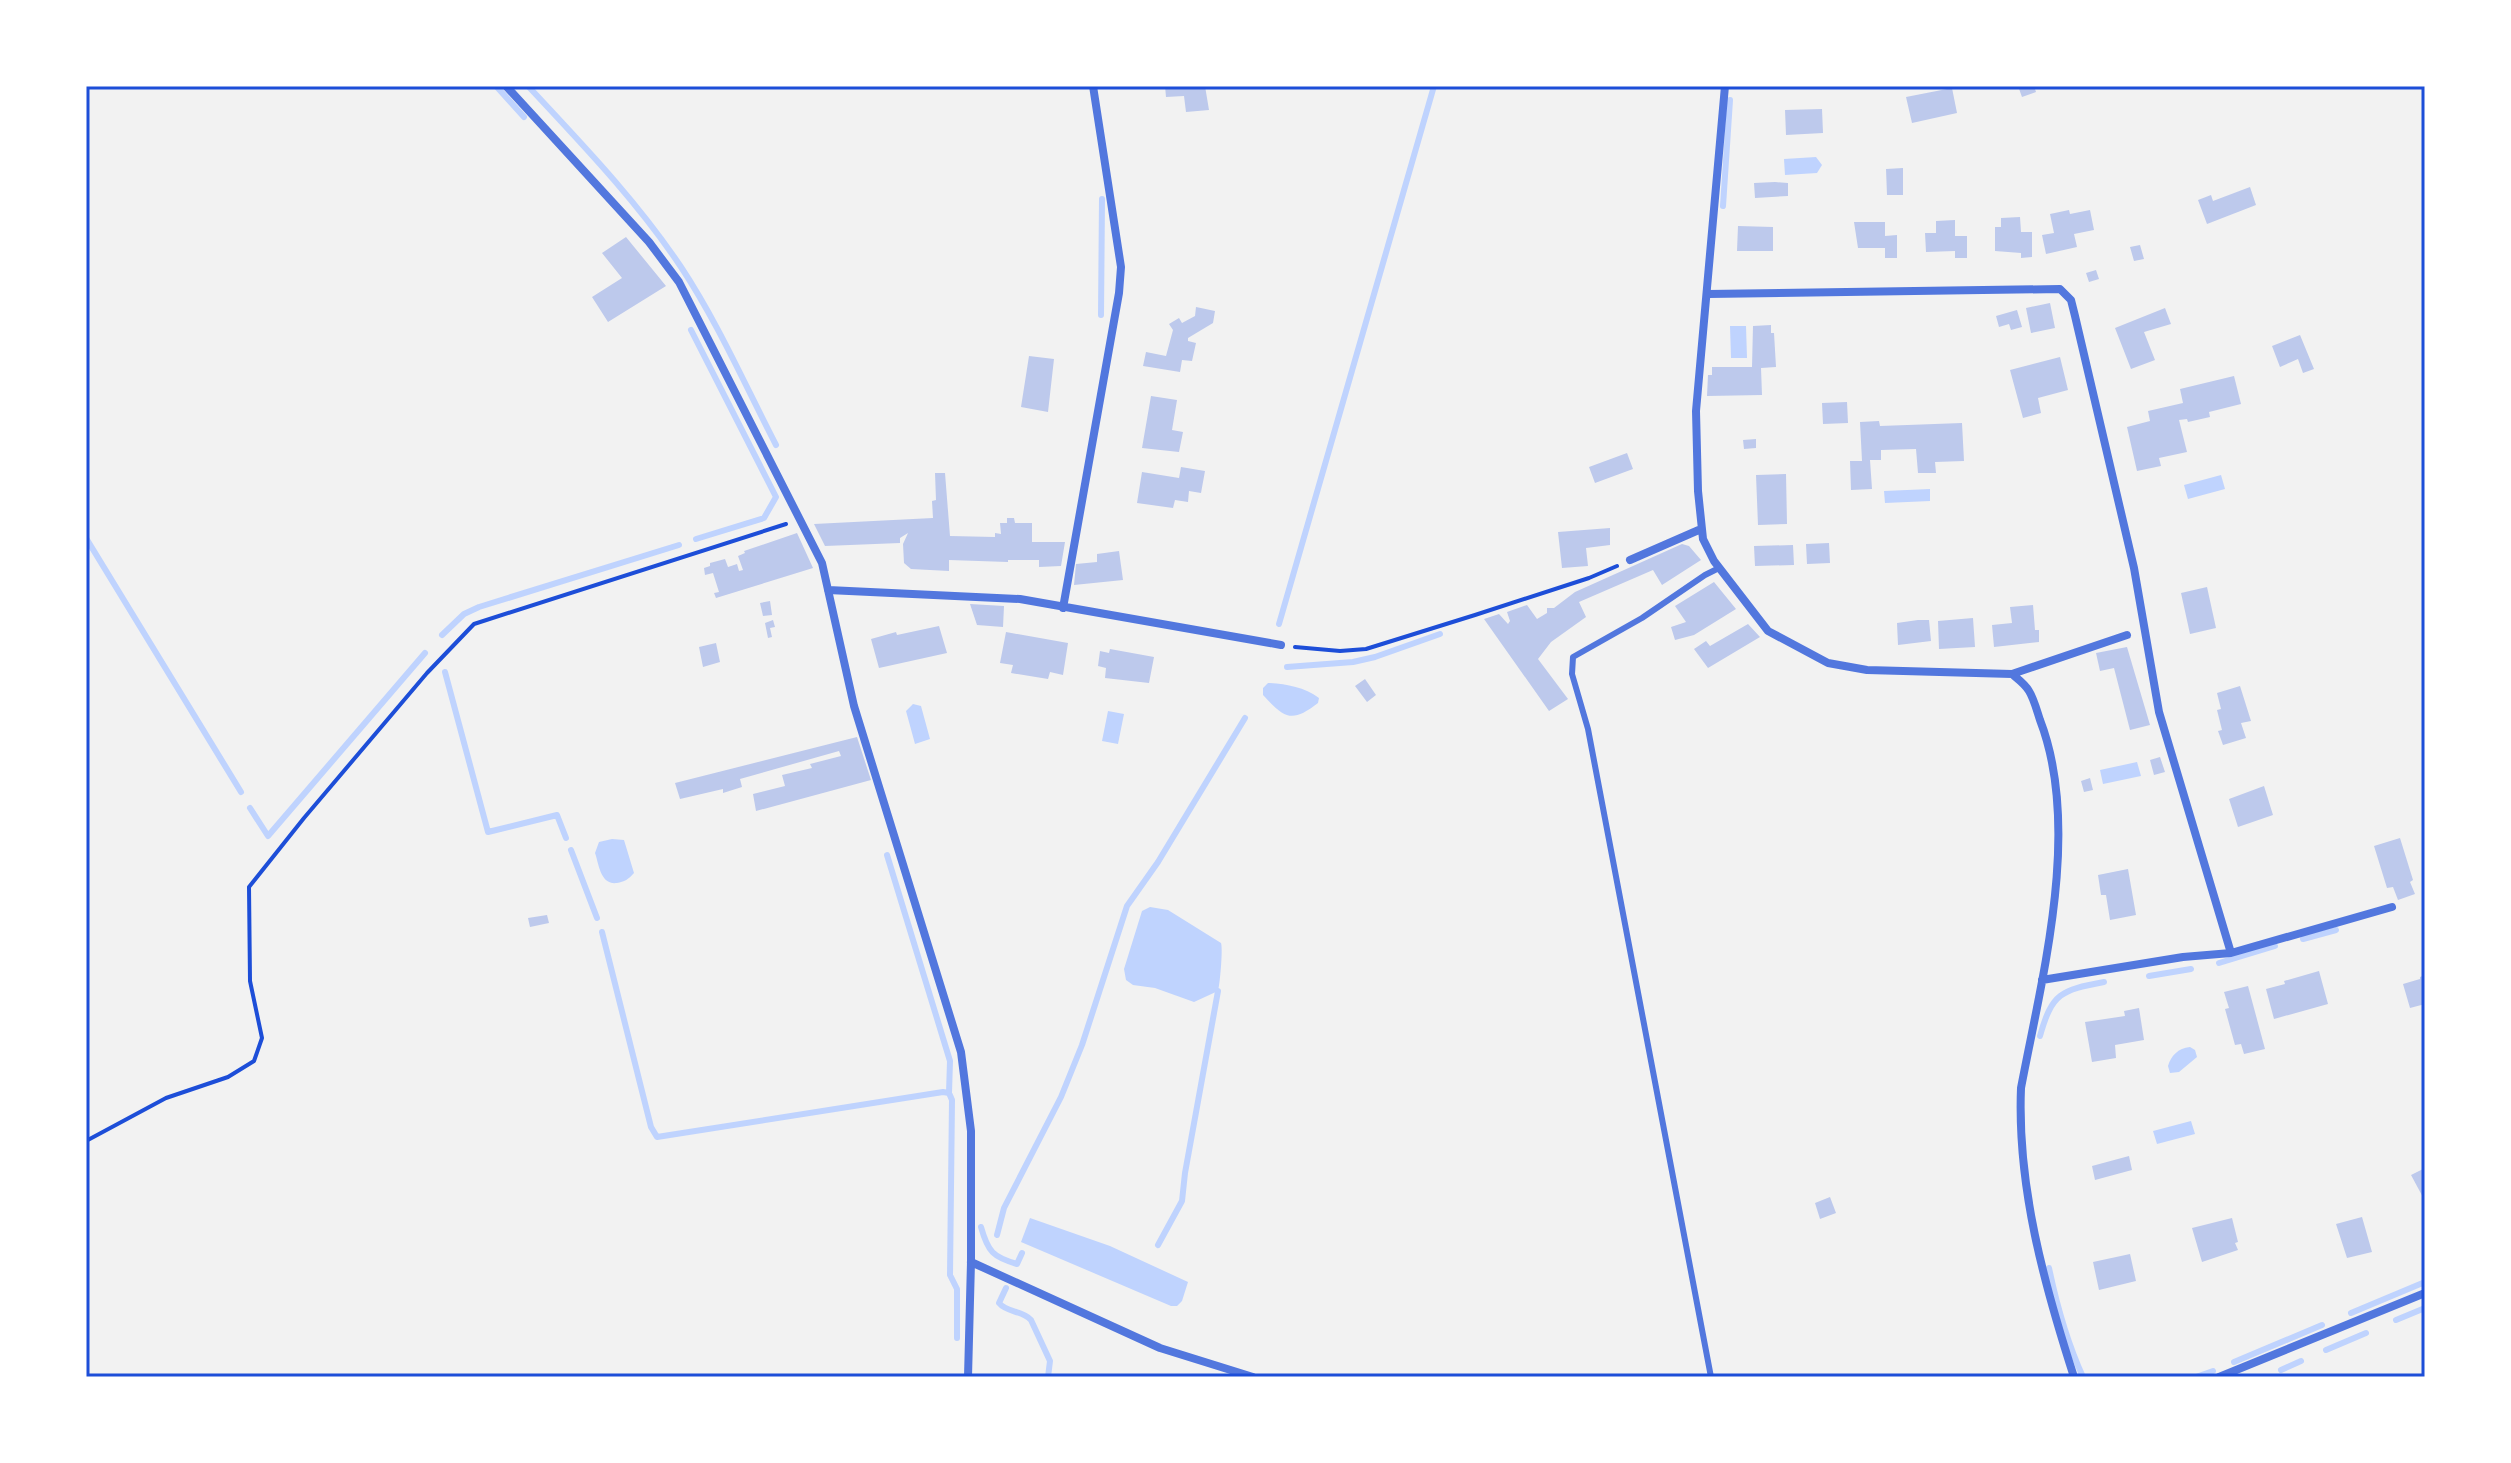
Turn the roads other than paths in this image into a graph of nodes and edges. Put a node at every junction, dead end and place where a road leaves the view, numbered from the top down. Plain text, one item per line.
1 (506, 86) edge
2 (1093, 86) edge
3 (1725, 86) edge
4 (1708, 294) junction
5 (1701, 529) junction
6 (1630, 560) road end
7 (1719, 568) junction
8 (828, 590) junction
9 (1063, 608) junction
10 (2127, 635) dead end
11 (1281, 645) road end
12 (2012, 674) junction
13 (2392, 907) dead end
14 (2231, 953) junction
15 (2042, 980) junction
16 (971, 1262) junction
17 (2425, 1293) edge
18 (968, 1377) edge
19 (1253, 1377) edge
20 (1711, 1377) edge
21 (2074, 1377) edge
22 (2219, 1377) edge

1 - 8 street
2 - 9 street
3 - 4 street
4 - 5 street
4 - 14 street
5 - 6 street
5 - 7 street
7 - 12 street
7 - 20 lane
8 - 9 street
8 - 16 street
9 - 11 street
10 - 12 street
12 - 15 street
13 - 14 street
14 - 15 street
15 - 21 street
16 - 18 street
16 - 19 street
17 - 22 street

